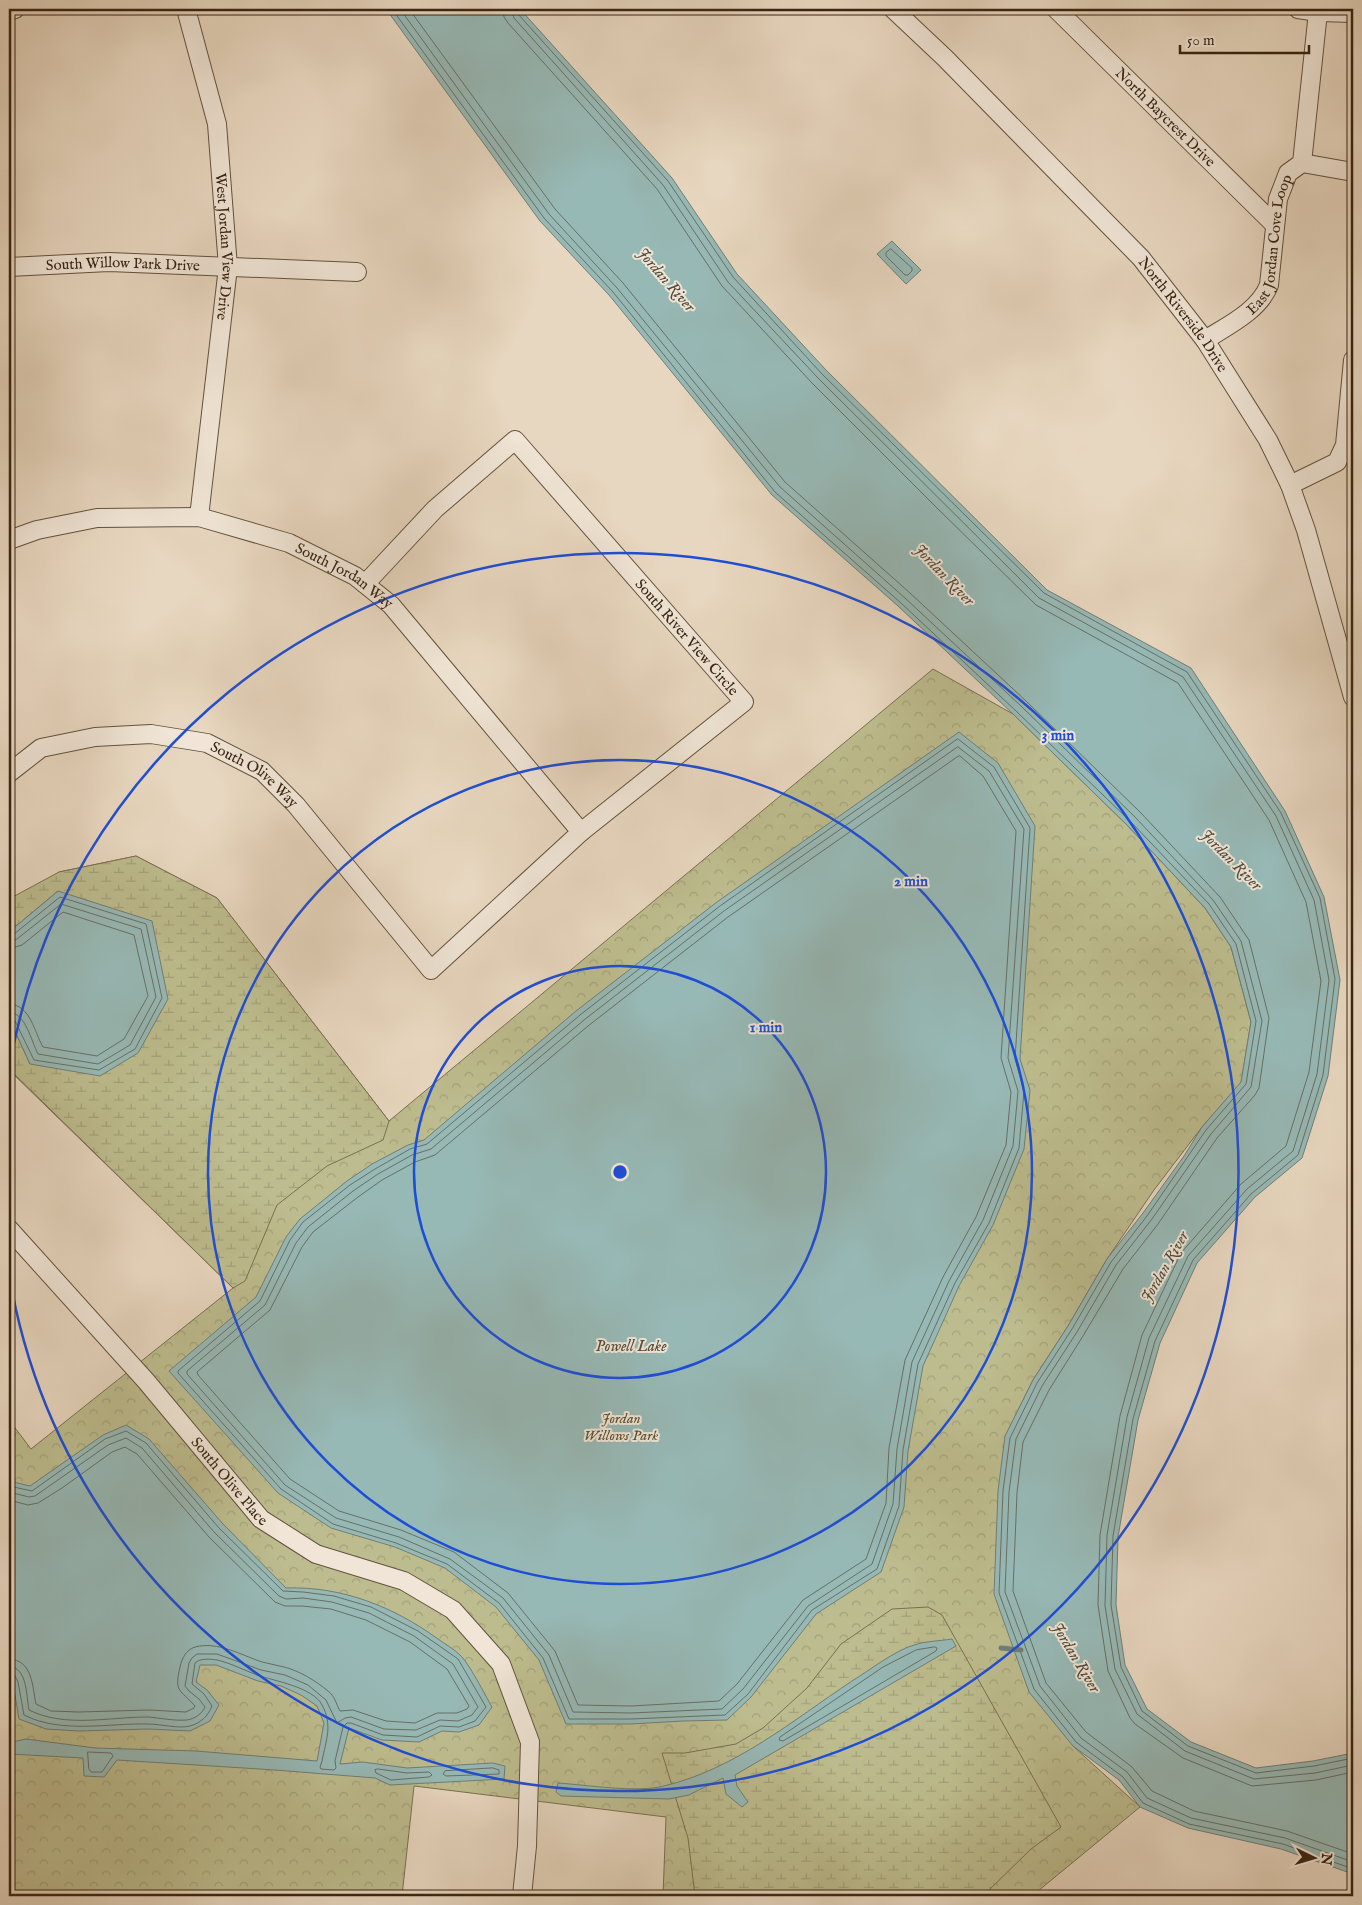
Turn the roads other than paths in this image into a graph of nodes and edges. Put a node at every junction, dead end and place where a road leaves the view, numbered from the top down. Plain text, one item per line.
1 (15, 9) edge
2 (186, 9) edge
3 (894, 9) edge
4 (1056, 9) edge
5 (1298, 9) edge
6 (9, 11) edge
7 (1318, 12) junction
8 (1353, 14) edge
9 (1302, 163) junction
10 (1353, 172) edge
11 (1275, 225) junction
12 (9, 267) edge
13 (228, 267) junction
14 (357, 272) dead end
15 (1206, 340) junction
16 (1353, 360) edge
17 (1290, 485) junction
18 (199, 517) junction
19 (9, 540) edge
20 (365, 584) junction
21 (1353, 697) edge
22 (9, 773) edge
23 (582, 832) junction
24 (431, 970) joint
25 (9, 1229) edge
26 (522, 1896) edge

1 - 6 street
2 - 13 street, West Jordan View Drive
3 - 15 street, North Riverside Drive
4 - 11 street, North Baycrest Drive
5 - 7 street
7 - 8 street
7 - 9 street, East Jordan Cove Loop
9 - 10 street
9 - 11 street, East Jordan Cove Loop
11 - 15 street, East Jordan Cove Loop
12 - 13 street, South Willow Park Drive
13 - 14 street, South Willow Park Drive
13 - 18 street, West Jordan View Drive
15 - 17 street, North Riverside Drive
16 - 17 street
17 - 21 street, North Riverside Drive
18 - 19 street, South Jordan Way
18 - 20 street, South Jordan Way
20 - 23 street, South Jordan Way
20 - 23 street, South River View Circle
22 - 24 street, South Olive Way
23 - 24 street, South River View Circle
25 - 26 street, South Olive Place

